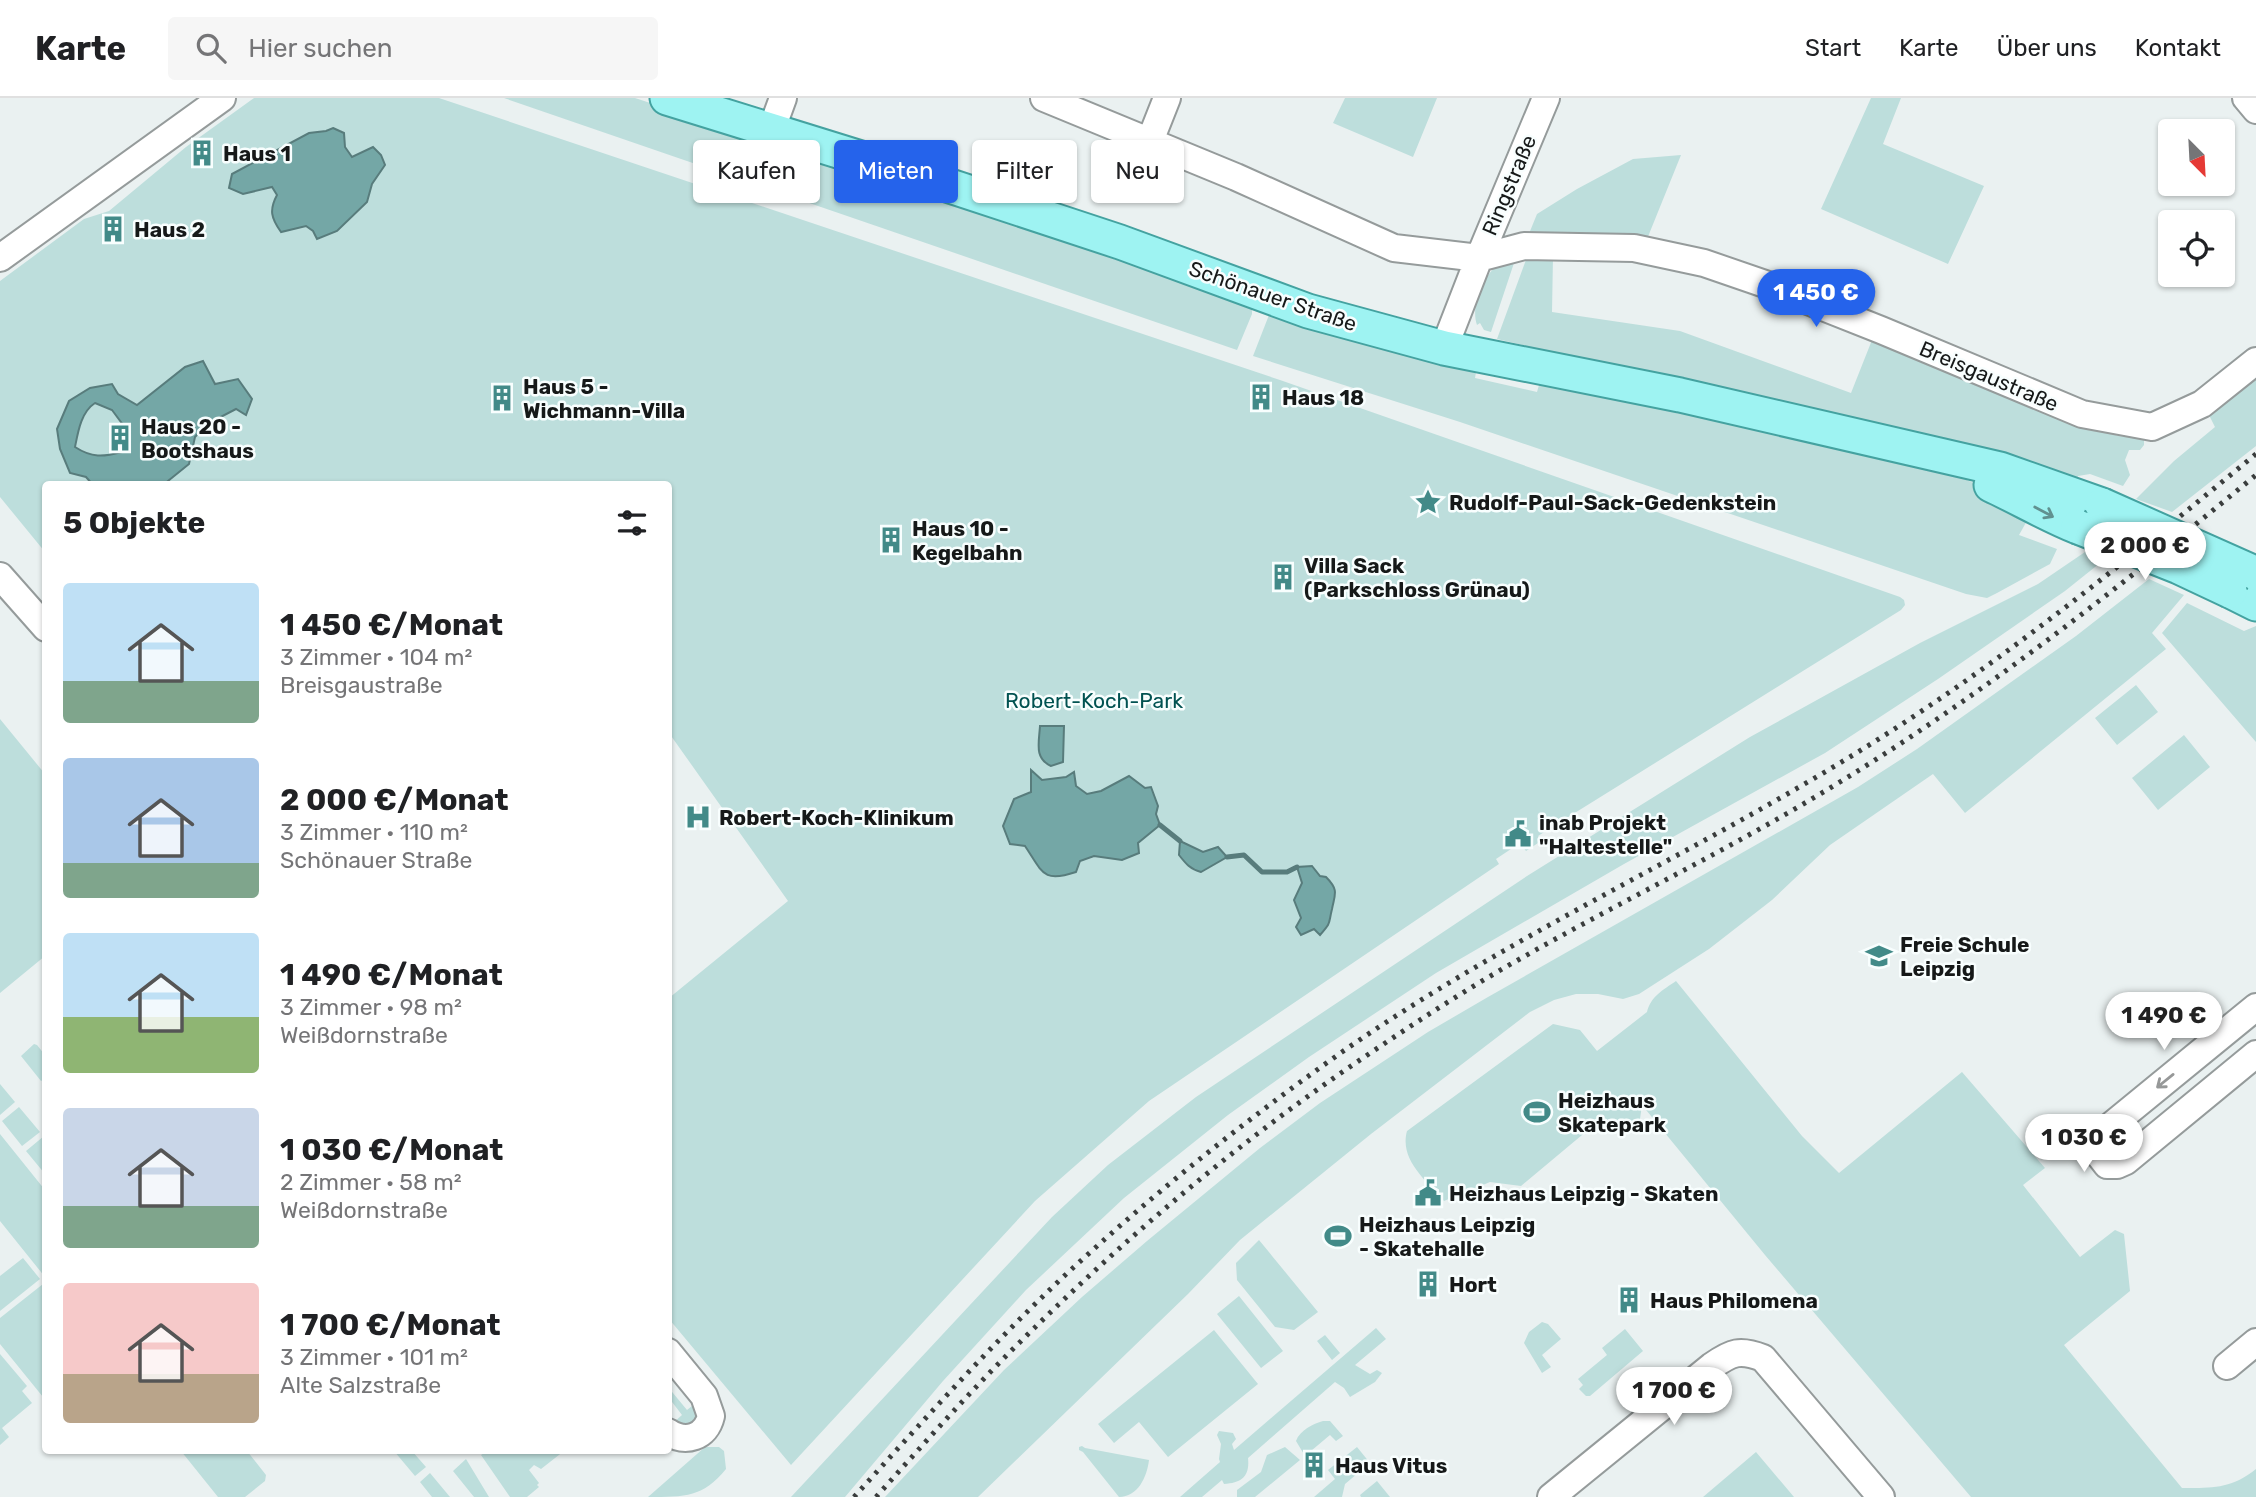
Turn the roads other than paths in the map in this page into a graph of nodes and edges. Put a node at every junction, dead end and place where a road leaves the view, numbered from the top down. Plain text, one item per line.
1 (222, 98) edge
2 (667, 98) edge
3 (783, 98) edge
4 (1044, 98) edge
5 (1167, 98) edge
6 (1546, 98) edge
7 (2246, 98) edge
8 (2256, 110) edge
9 (771, 131) junction
10 (1148, 140) edge
11 (1150, 140) edge
12 (1184, 156) edge
13 (0, 258) edge
14 (1479, 258) junction
15 (1444, 348) junction
16 (2256, 361) edge
17 (0, 576) edge
18 (2249, 586) edge
19 (42, 623) edge
20 (2256, 1007) edge
21 (2256, 1054) edge
22 (2256, 1342) edge
23 (672, 1357) edge
24 (2227, 1366) dead end
25 (672, 1434) edge
26 (1551, 1497) edge
27 (1881, 1497) edge

1 - 13 street
2 - 9 main road, Schönauer Straße
3 - 9 street
4 - 10 street, Ringstraße
5 - 11 street
6 - 14 street, Ringstraße
7 - 8 street
9 - 15 main road, Schönauer Straße
12 - 14 street, Ringstraße
14 - 15 street
14 - 16 street, Breisgaustraße
15 - 18 main road, Schönauer Straße, bridge
17 - 19 street
20 -> 21 street
22 - 24 street
23 - 25 street
26 - 27 street

